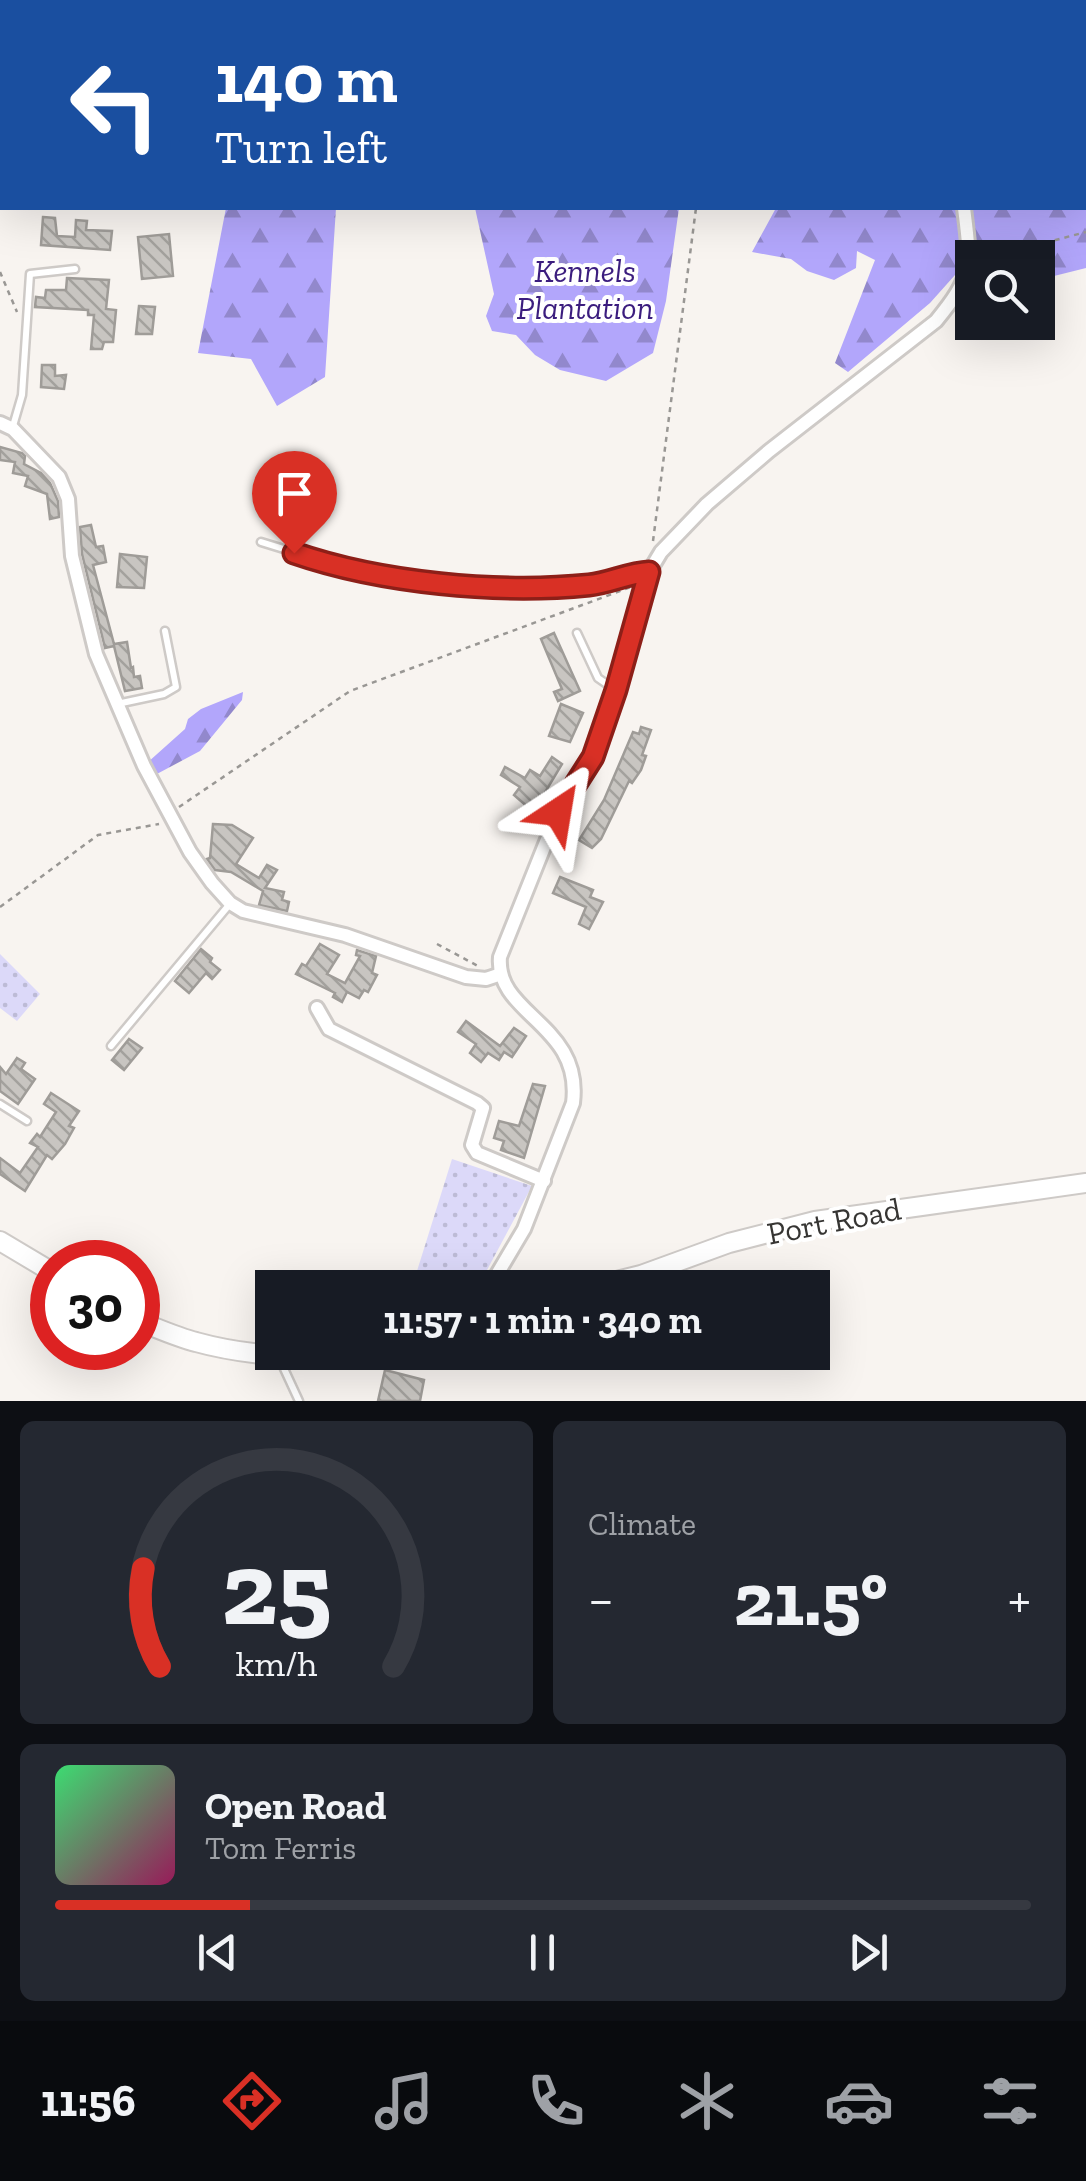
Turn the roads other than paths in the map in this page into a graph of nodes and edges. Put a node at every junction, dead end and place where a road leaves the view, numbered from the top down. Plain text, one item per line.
1 (964, 210) edge
2 (75, 269) dead end
3 (6, 426) edge
4 (262, 542) dead end
5 (648, 577) junction
6 (164, 631) dead end
7 (577, 633) dead end
8 (616, 690) junction
9 (116, 704) junction
10 (230, 903) junction
11 (494, 976) junction
12 (318, 1008) dead end
13 (111, 1046) dead end
14 (0, 1104) edge
15 (27, 1120) dead end
16 (544, 1181) junction
17 (1086, 1184) edge
18 (0, 1240) edge
19 (30, 1258) edge
20 (500, 1270) edge
21 (655, 1270) edge
22 (160, 1329) edge
23 (255, 1351) edge
24 (284, 1370) edge
25 (300, 1401) edge

1 - 5 street
2 - 3 lane
3 - 9 street
4 - 5 lane
5 - 8 street
6 - 9 lane
7 - 8 lane
8 - 11 street
9 - 10 street
10 - 11 street
10 - 13 lane
11 - 16 street
12 - 16 street
14 - 15 lane
16 - 20 street
17 - 21 street, Port Road
18 - 19 street
22 - 23 street
24 - 25 lane

